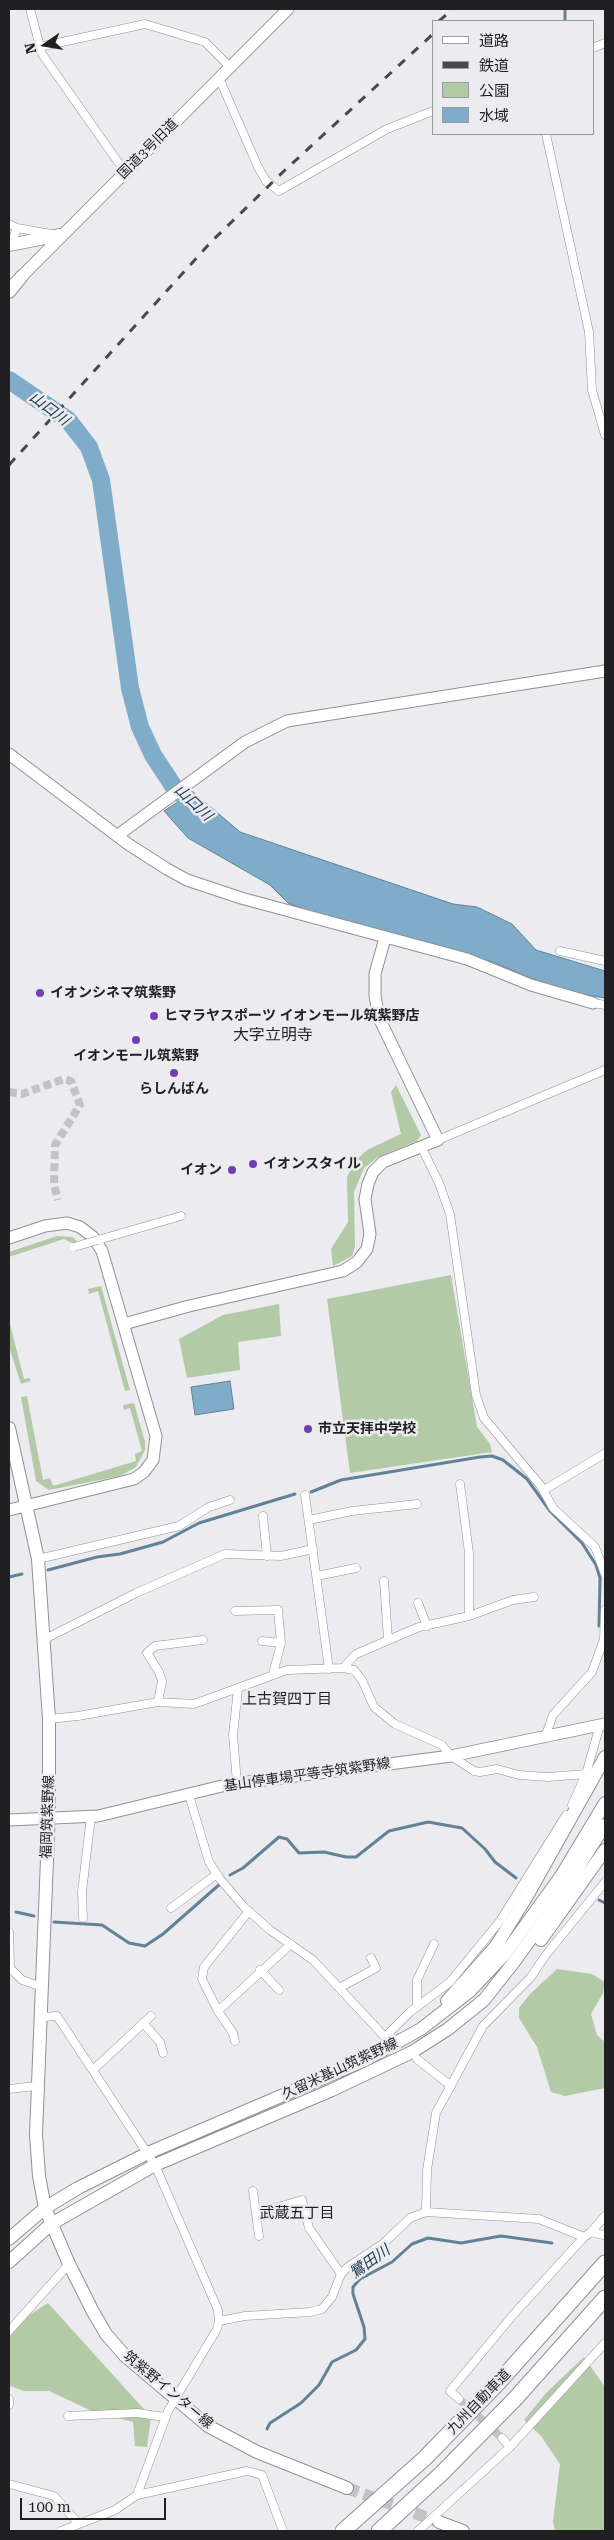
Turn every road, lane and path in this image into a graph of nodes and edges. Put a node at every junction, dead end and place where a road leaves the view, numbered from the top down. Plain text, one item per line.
1 (30, 9) edge
2 (288, 9) edge
3 (39, 47) junction
4 (230, 67) junction
5 (219, 78) junction
6 (432, 111) edge
7 (546, 135) edge
8 (125, 172) junction
9 (9, 224) edge
10 (17, 228) junction
11 (60, 235) junction
12 (10, 245) edge
13 (22, 276) joint
14 (9, 290) edge
15 (605, 436) edge
16 (605, 671) edge
17 (9, 754) edge
18 (118, 835) junction
19 (386, 938) junction
20 (560, 950) dead end
21 (605, 961) edge
22 (593, 1003) joint
23 (605, 1005) edge
24 (605, 1070) edge
25 (438, 1140) junction
26 (421, 1146) junction
27 (181, 1216) dead end
28 (9, 1238) edge
29 (74, 1247) dead end
30 (124, 1324) junction
31 (9, 1428) edge
32 (604, 1454) dead end
33 (460, 1484) dead end
34 (544, 1490) junction
35 (305, 1495) dead end
36 (230, 1500) dead end
37 (417, 1504) dead end
38 (26, 1506) junction
39 (9, 1510) edge
40 (263, 1516) dead end
41 (309, 1520) junction
42 (313, 1550) junction
43 (267, 1556) junction
44 (38, 1559) junction
45 (356, 1568) dead end
46 (605, 1574) edge
47 (317, 1576) junction
48 (384, 1581) dead end
49 (534, 1597) dead end
50 (418, 1603) dead end
51 (605, 1610) edge
52 (235, 1611) dead end
53 (469, 1616) junction
54 (427, 1626) junction
55 (45, 1639) junction
56 (388, 1639) junction
57 (203, 1640) dead end
58 (262, 1641) dead end
59 (281, 1643) junction
60 (343, 1668) junction
61 (329, 1669) junction
62 (273, 1674) junction
63 (238, 1689) junction
64 (158, 1702) junction
65 (49, 1719) junction
66 (603, 1724) edge
67 (545, 1737) junction
68 (451, 1756) junction
69 (605, 1757) edge
70 (586, 1774) junction
71 (237, 1783) junction
72 (189, 1795) junction
73 (605, 1803) edge
74 (92, 1816) junction
75 (48, 1818) junction
76 (9, 1820) edge
77 (605, 1825) edge
78 (605, 1850) edge
79 (217, 1874) junction
80 (605, 1882) edge
81 (171, 1908) dead end
82 (248, 1911) junction
83 (83, 1918) dead end
84 (9, 1932) edge
85 (291, 1944) junction
86 (434, 1944) dead end
87 (371, 1958) dead end
88 (9, 1966) edge
89 (260, 1970) junction
90 (42, 1987) junction
91 (339, 1988) junction
92 (279, 1990) dead end
93 (484, 2000) junction
94 (417, 2007) junction
95 (218, 2011) junction
96 (151, 2016) dead end
97 (41, 2018) junction
98 (143, 2023) junction
99 (421, 2028) junction
100 (235, 2041) dead end
101 (163, 2053) dead end
102 (417, 2059) dead end
103 (93, 2070) junction
104 (36, 2086) junction
105 (451, 2086) junction
106 (9, 2089) edge
107 (148, 2153) junction
108 (155, 2165) junction
109 (253, 2190) dead end
110 (46, 2208) junction
111 (426, 2212) junction
112 (257, 2213) junction
113 (605, 2216) edge
114 (51, 2224) junction
115 (603, 2234) dead end
116 (588, 2235) junction
117 (259, 2236) dead end
118 (9, 2239) edge
119 (9, 2262) edge
120 (605, 2263) edge
121 (69, 2264) junction
122 (341, 2274) junction
123 (605, 2298) edge
124 (219, 2321) junction
125 (9, 2331) edge
126 (605, 2343) edge
127 (9, 2399) edge
128 (459, 2399) dead end
129 (175, 2400) junction
130 (9, 2405) edge
131 (68, 2416) dead end
132 (166, 2417) junction
133 (502, 2438) tunnel mouth
134 (510, 2446) junction
135 (9, 2484) edge
136 (347, 2488) tunnel mouth
137 (137, 2494) junction
138 (439, 2522) tunnel mouth
139 (79, 2524) junction
140 (60, 2531) edge
141 (283, 2531) edge
142 (342, 2531) edge
143 (379, 2531) edge
144 (418, 2531) edge
145 (463, 2531) edge

1 - 3 street
2 - 4 street, 国道3号旧道
3 - 4 street
3 - 8 street
4 - 5 street, 国道3号旧道
5 - 6 street
5 - 8 street, 国道3号旧道
7 - 15 street
8 - 11 street, 国道3号旧道
9 - 10 street
10 - 11 street
10 - 12 street
11 - 12 main road
11 - 13 street, 国道3号旧道
13 - 14 main road
16 - 18 street
17 - 18 street
18 - 19 street
19 - 22 street
19 - 25 street
20 - 21 street
22 - 23 street
24 - 25 street
25 - 26 street
26 - 30 street
26 - 34 street
27 - 29 street, bridge
28 - 30 street
30 - 38 street
31 - 38 main road, 福岡筑紫野線
32 - 34 street
33 - 53 street
34 - 46 street
35 - 41 street
36 - 44 street
37 - 41 street
38 - 39 street
38 - 44 main road, 福岡筑紫野線
40 - 43 street
41 - 42 street
42 - 43 street
42 - 47 street
43 - 55 street
44 - 55 main road, 福岡筑紫野線
45 - 47 street
47 - 61 street
48 - 56 street
49 - 53 street
50 - 54 street
51 - 67 street
52 - 59 street
53 - 54 street
54 - 56 street
55 - 65 main road, 福岡筑紫野線
56 - 60 street
57 - 64 street
58 - 59 street
59 - 62 street
60 - 61 street
60 - 68 street
61 - 62 street
62 - 63 street
63 - 64 street
63 - 71 street
64 - 65 street
65 - 75 main road, 福岡筑紫野線
66 - 67 street, 基山停車場平等寺筑紫野線
66 - 70 street
67 - 68 street, 基山停車場平等寺筑紫野線
68 - 70 street
68 - 71 street, 基山停車場平等寺筑紫野線
69 - 99 main road
70 - 94 street
71 - 72 street, 基山停車場平等寺筑紫野線
72 - 74 street, 基山停車場平等寺筑紫野線
72 - 79 street
73 - 99 main road, 久留米基山筑紫野線
74 - 75 street, 基山停車場平等寺筑紫野線
74 - 83 street
75 - 76 street, 基山停車場平等寺筑紫野線
75 - 90 main road, 福岡筑紫野線
77 - 93 main road, 久留米基山筑紫野線
78 - 93 main road
79 - 81 street
79 - 82 street
80 - 105 street
82 - 85 street
82 - 95 street
84 - 88 street
85 - 89 street
85 - 91 street
86 - 94 street
87 - 91 street
88 - 90 street
89 - 92 street
89 - 95 street
90 - 97 main road, 福岡筑紫野線
91 - 94 street
93 - 108 main road, 久留米基山筑紫野線
95 - 100 street
96 - 98 street
97 - 103 street
97 - 104 main road, 福岡筑紫野線
98 - 101 street
98 - 103 street
99 - 107 main road, 久留米基山筑紫野線
102 - 105 street
103 - 107 street
104 - 106 street
104 - 110 main road, 福岡筑紫野線
105 - 111 street
107 - 108 street
107 - 110 main road, 久留米基山筑紫野線
108 - 114 main road, 久留米基山筑紫野線
108 - 124 street
109 - 112 street
110 - 114 main road, 筑紫野インター線
110 - 118 main road
111 - 116 street
111 - 122 street
112 - 117 street
112 - 122 street
113 - 116 street
114 - 119 main road
114 - 121 main road, 筑紫野インター線
115 - 116 street
116 - 128 street
120 - 142 highway, 九州自動車道
121 - 125 street
121 - 129 main road, 筑紫野インター線
122 - 124 street
123 - 143 highway, 九州自動車道
124 - 129 street
126 - 134 street
127 - 130 street
129 - 132 street
129 - 136 main road, 筑紫野インター線
131 - 132 street
132 - 137 street
133 - 134 street
134 - 144 street
135 - 139 street
137 - 139 street
137 - 141 street
138 - 145 main road
139 - 140 street

